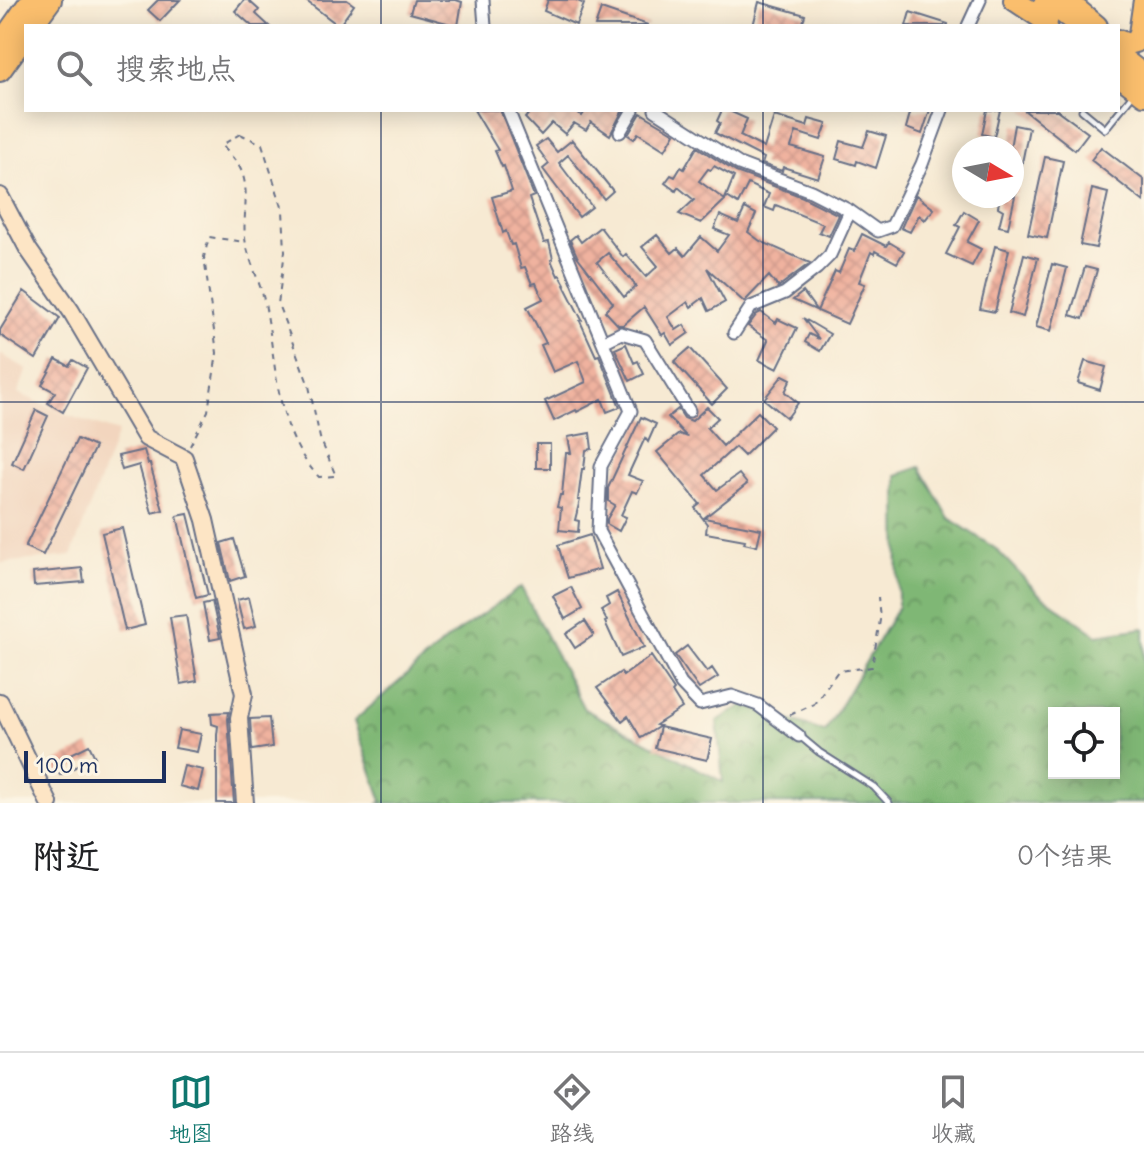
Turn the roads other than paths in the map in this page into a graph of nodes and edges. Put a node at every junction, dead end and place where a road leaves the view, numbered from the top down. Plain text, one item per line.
1 (31, 0) edge
2 (51, 0) edge
3 (483, 0) edge
4 (980, 0) edge
5 (1014, 0) edge
6 (1066, 0) edge
7 (1144, 0) edge
8 (1048, 23) edge
9 (33, 24) edge
10 (485, 24) edge
11 (969, 24) edge
12 (1077, 24) edge
13 (1095, 24) edge
14 (24, 36) edge
15 (1120, 41) edge
16 (2, 51) edge
17 (1120, 58) edge
18 (1120, 76) edge
19 (1142, 87) edge
20 (509, 112) edge
21 (632, 112) edge
22 (658, 112) edge
23 (941, 112) edge
24 (1084, 112) edge
25 (1120, 112) edge
26 (1120, 112) edge
27 (620, 132) dead end
28 (0, 196) edge
29 (850, 211) junction
30 (734, 333) dead end
31 (603, 342) junction
32 (689, 411) dead end
33 (0, 702) edge
34 (799, 736) joint
35 (49, 803) edge
36 (245, 803) edge
37 (889, 803) edge

1 - 16 highway
2 - 9 highway
3 - 10 street
4 - 11 street
5 - 8 highway
6 - 13 highway
7 - 15 highway
8 - 12 highway
14 - 16 highway
17 - 19 highway
18 - 19 highway
19 - 26 lane
20 - 31 street
21 - 27 street
22 - 29 street
23 - 29 street
24 - 25 lane
28 - 36 street
29 - 30 street
31 - 32 street
31 - 34 street
33 - 35 street
34 - 37 lane

